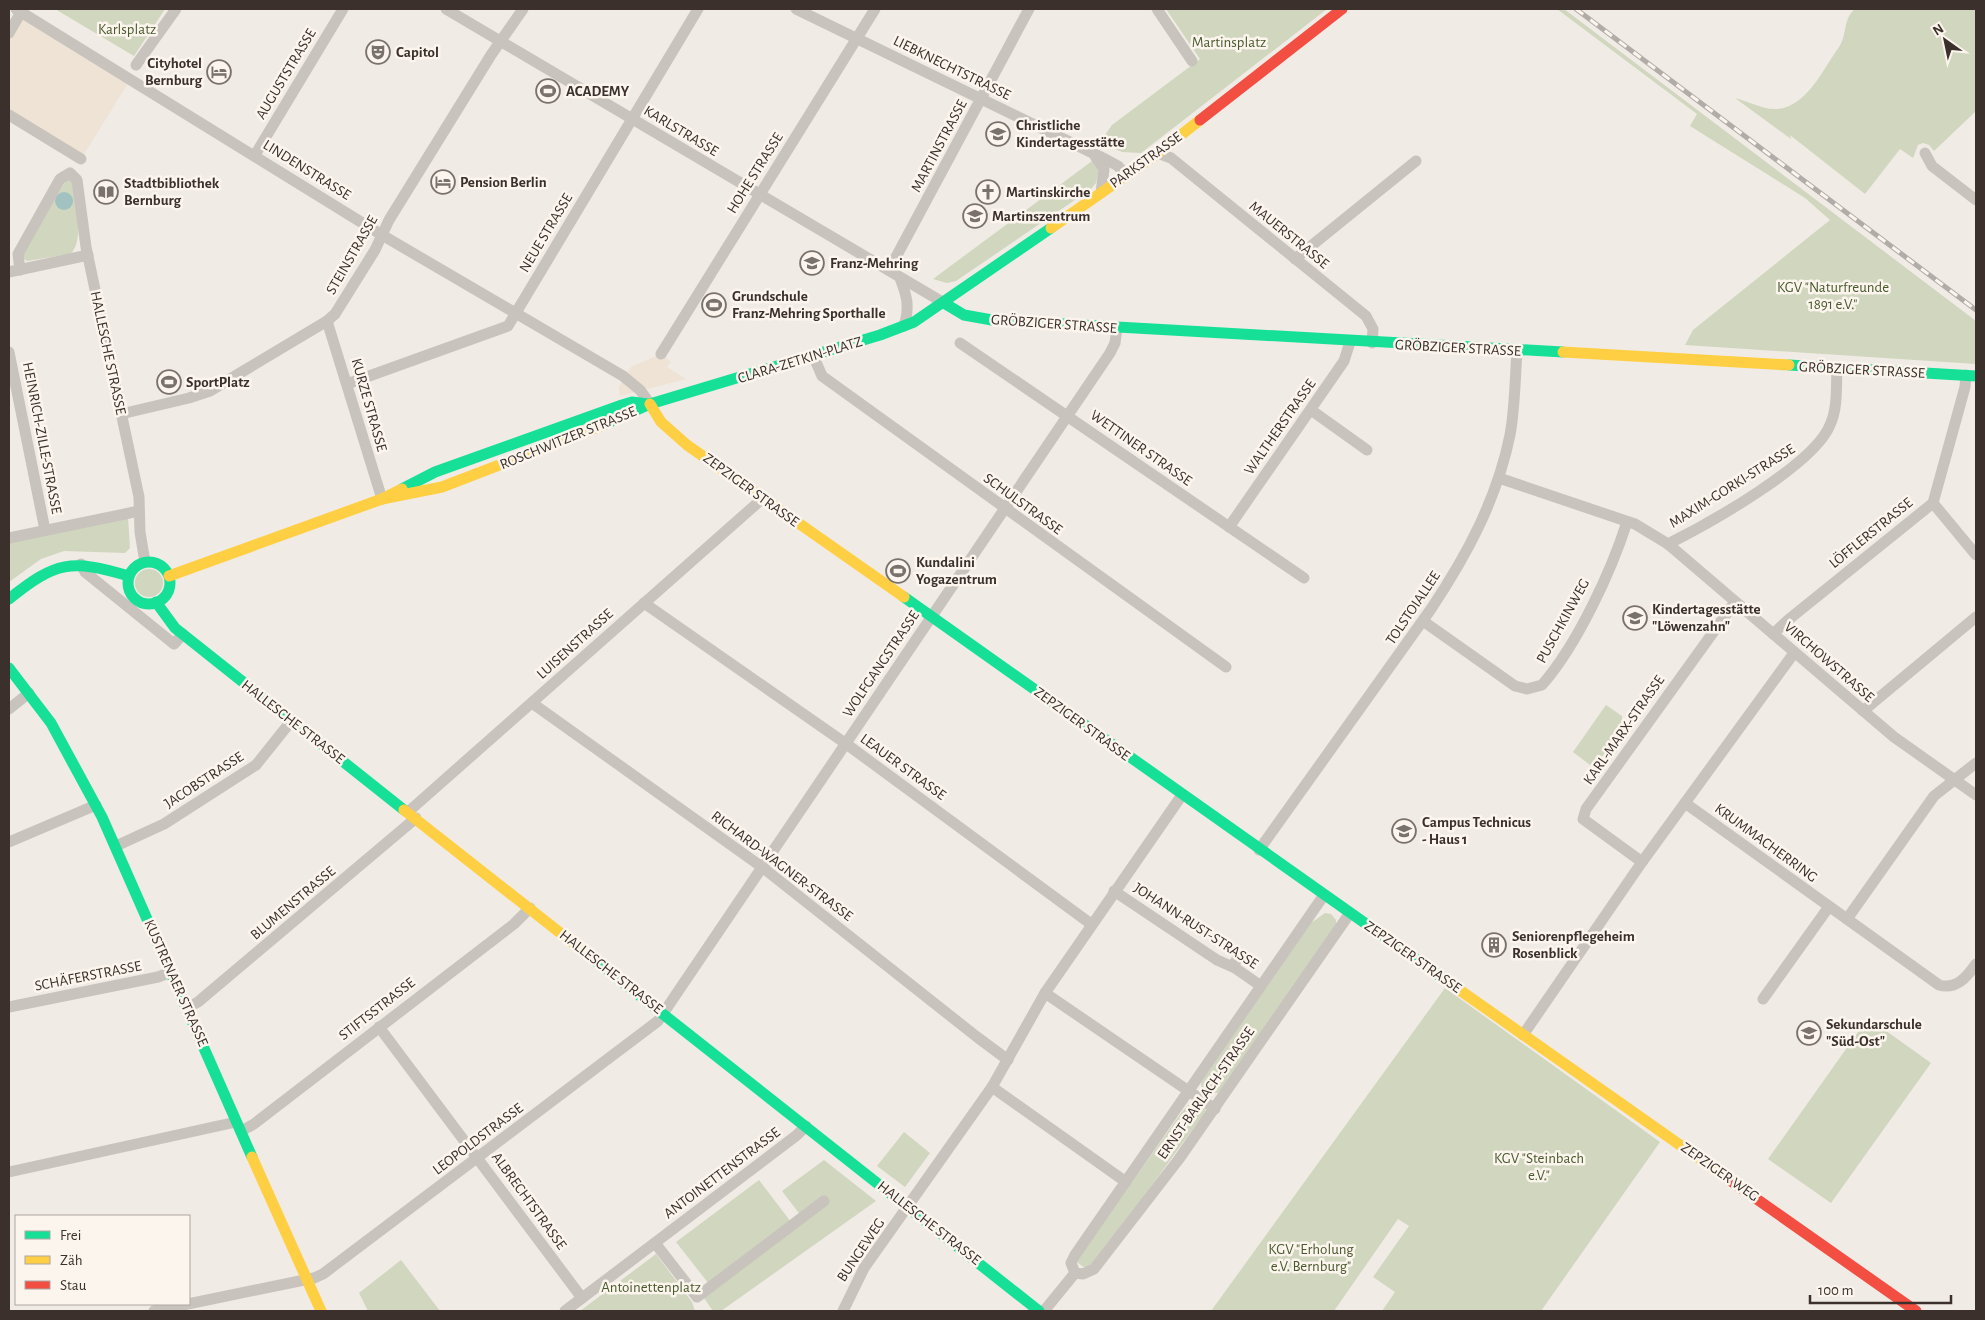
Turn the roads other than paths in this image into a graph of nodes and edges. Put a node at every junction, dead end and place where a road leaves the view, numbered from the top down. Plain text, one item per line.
1 (176, 9) edge
2 (343, 9) edge
3 (446, 9) edge
4 (523, 9) edge
5 (698, 9) edge
6 (796, 9) edge
7 (875, 9) edge
8 (1029, 9) edge
9 (1157, 9) edge
10 (1342, 9) edge
11 (1350, 9) edge
12 (18, 10) edge
13 (9, 33) edge
14 (857, 38) junction
15 (501, 42) junction
16 (1295, 46) junction
17 (1192, 61) dead end
18 (136, 65) dead end
19 (980, 99) junction
20 (9, 115) edge
21 (632, 119) junction
22 (1173, 141) junction
23 (1158, 153) junction
24 (1925, 153) dead end
25 (1094, 154) junction
26 (255, 155) junction
27 (1171, 158) junction
28 (81, 159) dead end
29 (1416, 161) dead end
30 (1126, 175) junction
31 (1101, 193) junction
32 (758, 195) junction
33 (1976, 200) edge
34 (382, 235) junction
35 (88, 255) junction
36 (1295, 259) junction
37 (889, 270) junction
38 (14, 271) edge
39 (900, 278) junction
40 (944, 303) junction
41 (516, 314) junction
42 (327, 321) junction
43 (904, 326) junction
44 (1116, 328) junction
45 (1350, 342) junction
46 (960, 343) dead end
47 (1372, 343) junction
48 (1517, 351) junction
49 (9, 352) edge
50 (661, 354) dead end
51 (813, 355) junction
52 (1837, 368) junction
53 (1971, 375) edge
54 (347, 384) junction
55 (650, 404) junction
56 (1311, 410) junction
57 (121, 414) junction
58 (1066, 415) junction
59 (1367, 450) dead end
60 (1499, 478) junction
61 (762, 498) junction
62 (382, 499) junction
63 (1933, 503) junction
64 (1003, 509) junction
65 (139, 511) junction
66 (1627, 522) junction
67 (1229, 527) junction
68 (45, 530) junction
69 (9, 538) edge
70 (1668, 544) junction
71 (1976, 555) edge
72 (145, 562) junction
73 (81, 564) junction
74 (128, 576) junction
75 (168, 576) junction
76 (1304, 578) dead end
77 (9, 599) edge
78 (156, 602) junction
79 (1735, 602) junction
80 (644, 603) junction
81 (931, 617) junction
82 (1976, 617) edge
83 (1422, 621) junction
84 (183, 634) junction
85 (1773, 634) junction
86 (1794, 653) junction
87 (1226, 667) dead end
88 (9, 668) edge
89 (29, 693) junction
90 (532, 703) junction
91 (9, 708) edge
92 (1863, 711) junction
93 (292, 720) junction
94 (846, 743) junction
95 (1976, 762) edge
96 (1953, 780) junction
97 (1182, 795) junction
98 (1976, 795) edge
99 (1685, 803) junction
100 (96, 805) junction
101 (412, 815) junction
102 (9, 842) edge
103 (116, 846) junction
104 (1259, 850) junction
105 (1642, 862) junction
106 (762, 866) junction
107 (1114, 891) junction
108 (1324, 895) junction
109 (530, 908) junction
110 (1828, 908) junction
111 (1350, 913) junction
112 (1847, 919) junction
113 (1091, 924) junction
114 (1240, 956) dead end
115 (1976, 964) edge
116 (1232, 966) junction
117 (172, 972) junction
118 (1261, 986) junction
119 (1046, 993) junction
120 (1763, 998) dead end
121 (9, 1007) edge
122 (187, 1008) junction
123 (663, 1013) junction
124 (379, 1027) junction
125 (1523, 1035) junction
126 (1008, 1060) junction
127 (992, 1087) junction
128 (1189, 1091) junction
129 (1215, 1108) junction
130 (239, 1126) junction
131 (806, 1126) junction
132 (478, 1157) junction
133 (9, 1172) edge
134 (1126, 1182) junction
135 (824, 1201) dead end
136 (908, 1208) junction
137 (655, 1243) junction
138 (1075, 1273) junction
139 (305, 1279) junction
140 (582, 1298) junction
141 (190, 1303) edge
142 (182, 1305) edge
143 (154, 1311) edge
144 (321, 1311) edge
145 (565, 1311) edge
146 (843, 1311) edge
147 (1039, 1311) edge
148 (1044, 1311) edge
149 (1916, 1311) edge

1 - 18 street
2 - 26 street, AUGUSTSTRASSE
3 - 15 street, KARLSTRASSE
4 - 15 street, STEINSTRASSE
5 - 21 street, NEUE STRASSE
6 - 14 street, LIEBKNECHTSTRASSE
7 - 14 street, HOHE STRASSE
8 - 19 street, MARTINSTRASSE
9 - 17 street
10 - 16 main road, PARKSTRASSE
11 - 16 main road, PARKSTRASSE
12 - 13 street
12 - 26 street, LINDENSTRASSE
14 - 19 street, LIEBKNECHTSTRASSE
14 - 32 street, HOHE STRASSE
15 - 21 street, KARLSTRASSE
15 - 34 street, STEINSTRASSE
16 - 22 main road, PARKSTRASSE
19 - 25 street, LIEBKNECHTSTRASSE
19 - 37 street, MARTINSTRASSE
20 - 28 street
21 - 32 street, KARLSTRASSE
21 - 41 street, NEUE STRASSE
22 - 23 main road, PARKSTRASSE
22 - 27 street
23 - 27 street, MAUERSTRASSE
23 - 30 main road, PARKSTRASSE
24 - 33 street
25 - 30 street, LIEBKNECHTSTRASSE
25 - 31 street
26 - 34 street, LINDENSTRASSE
27 - 36 street, MAUERSTRASSE
29 - 36 street
30 - 31 main road, PARKSTRASSE
31 - 40 main road, PARKSTRASSE
32 - 37 street, KARLSTRASSE
32 - 50 street, HOHE STRASSE
34 - 41 street, LINDENSTRASSE
34 - 42 street, STEINSTRASSE
35 - 38 street
35 - 38 street, HALLESCHE STRASSE
35 - 57 street, HALLESCHE STRASSE
36 - 47 street, MAUERSTRASSE
37 - 39 street, KARLSTRASSE
39 - 40 street, KARLSTRASSE
39 - 43 street
40 - 43 main road, CLARA-ZETKIN-PLATZ
40 - 44 main road, GRÖBZIGER STRASSE
41 - 54 street, NEUE STRASSE
41 - 55 street, LINDENSTRASSE
42 - 54 street, KURZE STRASSE
42 - 57 street, STEINSTRASSE
43 - 51 main road, CLARA-ZETKIN-PLATZ
44 - 45 main road, GRÖBZIGER STRASSE
44 - 58 street, WOLFGANGSTRASSE
45 - 47 main road, GRÖBZIGER STRASSE
45 - 56 street, WALTHERSTRASSE
46 - 58 street, WETTINER STRASSE
47 - 48 main road, GRÖBZIGER STRASSE
48 - 52 main road, GRÖBZIGER STRASSE
48 - 60 street, TOLSTOIALLEE
49 - 68 street, HEINRICH-ZILLE-STRASSE
51 - 55 main road, CLARA-ZETKIN-PLATZ
51 - 64 street, SCHULSTRASSE
52 - 53 main road, GRÖBZIGER STRASSE
52 - 70 street, MAXIM-GORKI-STRASSE
53 - 63 street, LÖFFLERSTRASSE
54 - 62 street, KURZE STRASSE
55 - 61 main road, ZEPZIGER STRASSE
55 - 62 main road, ROSCHWITZER STRASSE
55 - 62 main road, ROSCHWITZER STRASSE
56 - 59 street
56 - 67 street, WALTHERSTRASSE
57 - 65 street, HALLESCHE STRASSE
58 - 64 street, WOLFGANGSTRASSE
58 - 67 street, WETTINER STRASSE
60 - 66 street, MAXIM-GORKI-STRASSE
60 - 83 street, TOLSTOIALLEE
61 - 80 street, LUISENSTRASSE
61 - 81 main road, ZEPZIGER STRASSE
62 - 75 main road, ROSCHWITZER STRASSE
63 - 71 street
63 - 85 street, LÖFFLERSTRASSE
64 - 81 street, WOLFGANGSTRASSE
64 - 87 street, SCHULSTRASSE
65 - 68 street
65 - 72 street, HALLESCHE STRASSE
66 - 70 street, MAXIM-GORKI-STRASSE
66 - 83 street, PUSCHKINWEG
67 - 76 street, WETTINER STRASSE
68 - 69 street
70 - 79 street, VIRCHOWSTRASSE
72 - 74 main road
72 - 75 main road
73 - 74 main road
73 - 77 main road
73 - 84 street
74 - 78 main road
75 - 78 main road
78 - 84 main road, HALLESCHE STRASSE
79 - 85 street, VIRCHOWSTRASSE
79 - 105 street, KARL-MARX-STRASSE
80 - 90 street, LUISENSTRASSE
80 - 94 street, LEAUER STRASSE
81 - 94 street, WOLFGANGSTRASSE
81 - 97 main road, ZEPZIGER STRASSE
82 - 92 street
83 - 104 street, TOLSTOIALLEE
84 - 93 main road, HALLESCHE STRASSE
85 - 86 street, VIRCHOWSTRASSE
86 - 92 street, VIRCHOWSTRASSE
86 - 99 street
88 - 89 main road, KUSTRENAER STRASSE
89 - 91 street
89 - 100 main road, KUSTRENAER STRASSE
90 - 101 street, LUISENSTRASSE
90 - 106 street, RICHARD-WAGNER-STRASSE
92 - 96 street, VIRCHOWSTRASSE
93 - 101 main road, HALLESCHE STRASSE
93 - 103 street, JACOBSTRASSE
94 - 106 street, WOLFGANGSTRASSE
94 - 113 street, LEAUER STRASSE
95 - 96 street
96 - 98 street, VIRCHOWSTRASSE
96 - 112 street
97 - 104 main road, ZEPZIGER STRASSE
97 - 107 street, JOHANN-RUST-STRASSE
99 - 105 street
99 - 110 street, KRUMMACHERRING
100 - 102 street
100 - 103 main road, KUSTRENAER STRASSE
101 - 109 main road, HALLESCHE STRASSE
101 - 122 street, BLUMENSTRASSE
103 - 117 main road, KUSTRENAER STRASSE
104 - 108 main road, ZEPZIGER STRASSE
105 - 125 street
106 - 123 street, WOLFGANGSTRASSE
106 - 126 street, RICHARD-WAGNER-STRASSE
107 - 113 street, JOHANN-RUST-STRASSE
107 - 116 street, JOHANN-RUST-STRASSE
108 - 111 main road, ZEPZIGER STRASSE
108 - 118 street, ERNST-BARLACH-STRASSE
109 - 123 main road, HALLESCHE STRASSE
109 - 124 street, STIFTSSTRASSE
110 - 112 street, KRUMMACHERRING
110 - 120 street
111 - 125 main road, ZEPZIGER STRASSE
111 - 129 street, ERNST-BARLACH-STRASSE
112 - 115 street, KRUMMACHERRING
113 - 119 street, JOHANN-RUST-STRASSE
114 - 116 street
116 - 118 street, JOHANN-RUST-STRASSE
117 - 121 street, SCHÄFERSTRASSE
117 - 122 main road, KUSTRENAER STRASSE
118 - 128 street, ERNST-BARLACH-STRASSE
119 - 126 street, JOHANN-RUST-STRASSE
119 - 128 street
122 - 130 main road, KUSTRENAER STRASSE
123 - 131 main road, HALLESCHE STRASSE
123 - 132 street, LEOPOLDSTRASSE
124 - 130 street, STIFTSSTRASSE
124 - 132 street, ALBRECHTSTRASSE
125 - 149 main road, ZEPZIGER WEG
126 - 127 street, JOHANN-RUST-STRASSE
127 - 134 street
127 - 136 street, JOHANN-RUST-STRASSE
128 - 129 street
128 - 134 street, ERNST-BARLACH-STRASSE
129 - 138 street, ERNST-BARLACH-STRASSE
130 - 133 street, STIFTSSTRASSE
130 - 139 main road, KUSTRENAER STRASSE
131 - 136 main road, HALLESCHE STRASSE
131 - 137 street, ANTOINETTENSTRASSE
132 - 139 street, LEOPOLDSTRASSE
132 - 140 street, ALBRECHTSTRASSE
134 - 138 street, ERNST-BARLACH-STRASSE
135 - 137 street
136 - 146 street, BUNGEWEG
136 - 147 main road, HALLESCHE STRASSE
137 - 140 street, ANTOINETTENSTRASSE
138 - 148 street
139 - 141 street, LEOPOLDSTRASSE
139 - 144 main road, KUSTRENAER STRASSE
140 - 145 street, ANTOINETTENSTRASSE
142 - 143 street, LEOPOLDSTRASSE

